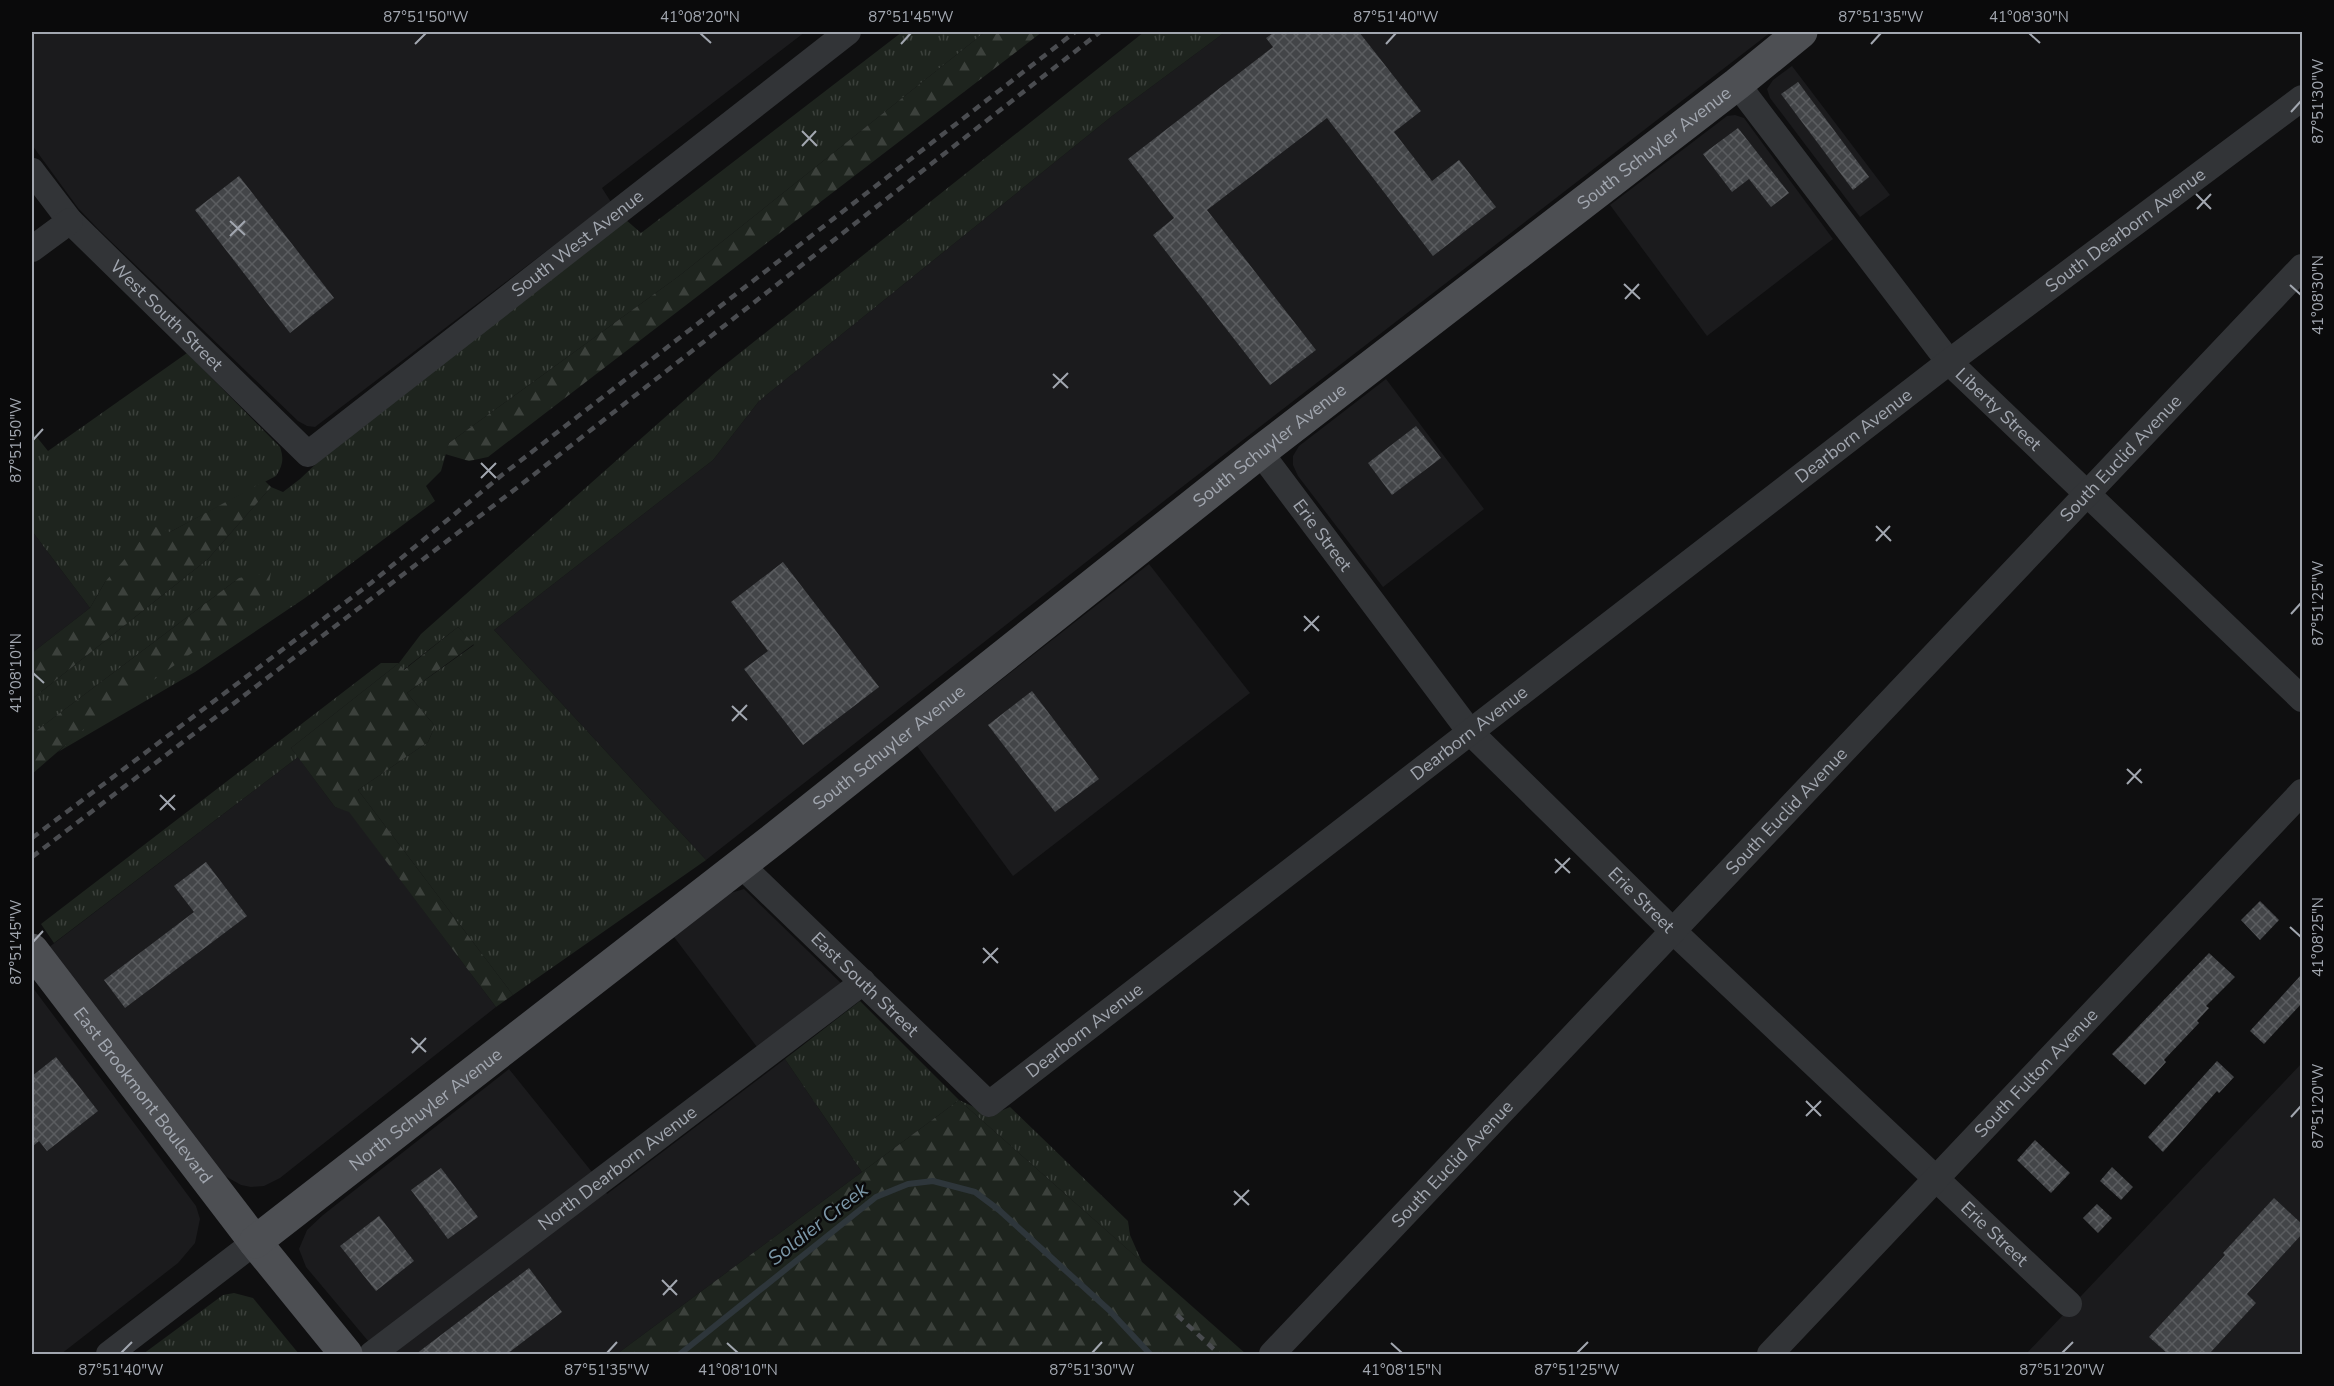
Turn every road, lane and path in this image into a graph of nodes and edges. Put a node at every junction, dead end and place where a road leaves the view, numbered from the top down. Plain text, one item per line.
1 (848, 32) edge
2 (1801, 32) edge
3 (1737, 84) junction
4 (2302, 98) edge
5 (32, 171) edge
6 (70, 221) junction
7 (32, 249) edge
8 (2302, 267) edge
9 (1949, 362) junction
10 (1260, 452) junction
11 (308, 454) joint
12 (2087, 494) junction
13 (2302, 699) edge
14 (1470, 732) junction
15 (2302, 792) edge
16 (741, 865) junction
17 (1673, 931) junction
18 (32, 950) edge
19 (863, 982) junction
20 (989, 1104) joint
21 (1936, 1179) junction
22 (255, 1242) junction
23 (2069, 1304) dead end
24 (109, 1354) edge
25 (318, 1354) edge
26 (346, 1354) edge
27 (372, 1354) edge
28 (1272, 1354) edge
29 (1770, 1354) edge

1 - 11 street, South West Avenue
2 - 3 main road, South Schuyler Avenue
3 - 9 street, Liberty Street
3 - 10 main road, South Schuyler Avenue
4 - 9 street, South Dearborn Avenue
5 - 6 street, West South Street
6 - 7 street
6 - 11 street, West South Street
8 - 12 street, South Euclid Avenue
9 - 12 street, Liberty Street
9 - 14 street, Dearborn Avenue
10 - 14 street, Erie Street
10 - 16 main road, South Schuyler Avenue
12 - 13 street, Liberty Street
12 - 17 street, South Euclid Avenue
14 - 17 street, Erie Street
14 - 20 street, Dearborn Avenue
15 - 21 street, South Fulton Avenue
16 - 19 street, East South Street
16 - 22 main road, North Schuyler Avenue
17 - 21 street, Erie Street
17 - 28 street, South Euclid Avenue
18 - 22 main road, East Brookmont Boulevard
19 - 20 street, East South Street
19 - 27 street, North Dearborn Avenue
21 - 23 street, Erie Street
21 - 29 street, South Fulton Avenue
22 - 24 street, North Schuyler Avenue
22 - 25 main road, East Brookmont Boulevard
22 - 26 main road, East Brookmont Boulevard

